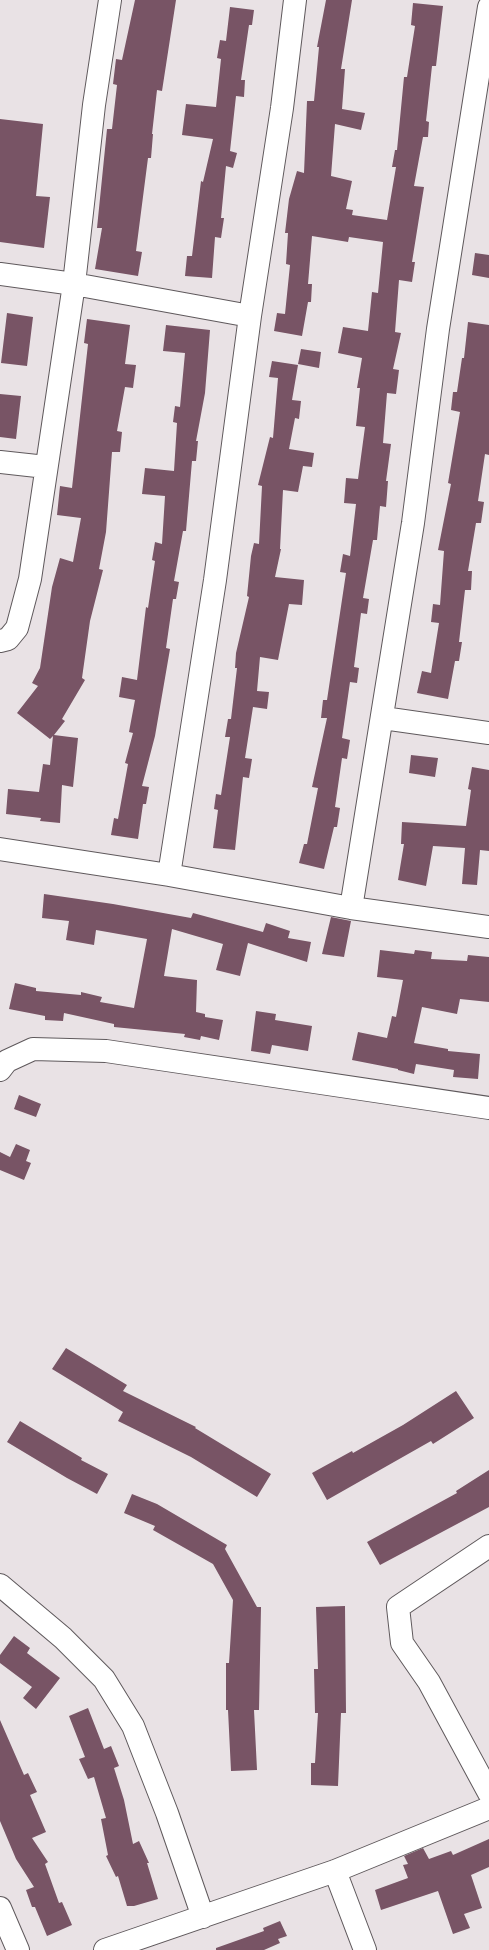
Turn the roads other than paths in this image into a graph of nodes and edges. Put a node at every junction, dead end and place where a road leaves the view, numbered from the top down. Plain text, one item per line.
1 (110, 0) edge
2 (295, 0) edge
3 (489, 7) edge
4 (0, 274) edge
5 (74, 284) junction
6 (250, 316) junction
7 (0, 462) edge
8 (46, 467) junction
9 (0, 641) edge
10 (383, 718) junction
11 (489, 733) edge
12 (0, 849) edge
13 (169, 875) junction
14 (351, 908) junction
15 (489, 926) edge
16 (0, 1070) edge
17 (489, 1108) edge
18 (489, 1546) edge
19 (0, 1585) edge
20 (489, 1793) edge
21 (489, 1808) edge
22 (334, 1872) junction
23 (0, 1908) edge
24 (203, 1917) junction
25 (18, 1950) edge
26 (105, 1950) edge
27 (365, 1950) edge

1 - 5 street
2 - 6 street
3 - 10 street
4 - 5 street
5 - 6 street
5 - 8 street
6 - 13 street
7 - 8 street
8 - 9 street
10 - 11 street
10 - 14 street
12 - 13 street
13 - 14 street
14 - 15 street
16 - 17 street
18 - 20 street
19 - 24 street
21 - 22 street
22 - 24 street
22 - 27 street
23 - 25 street
24 - 26 street

